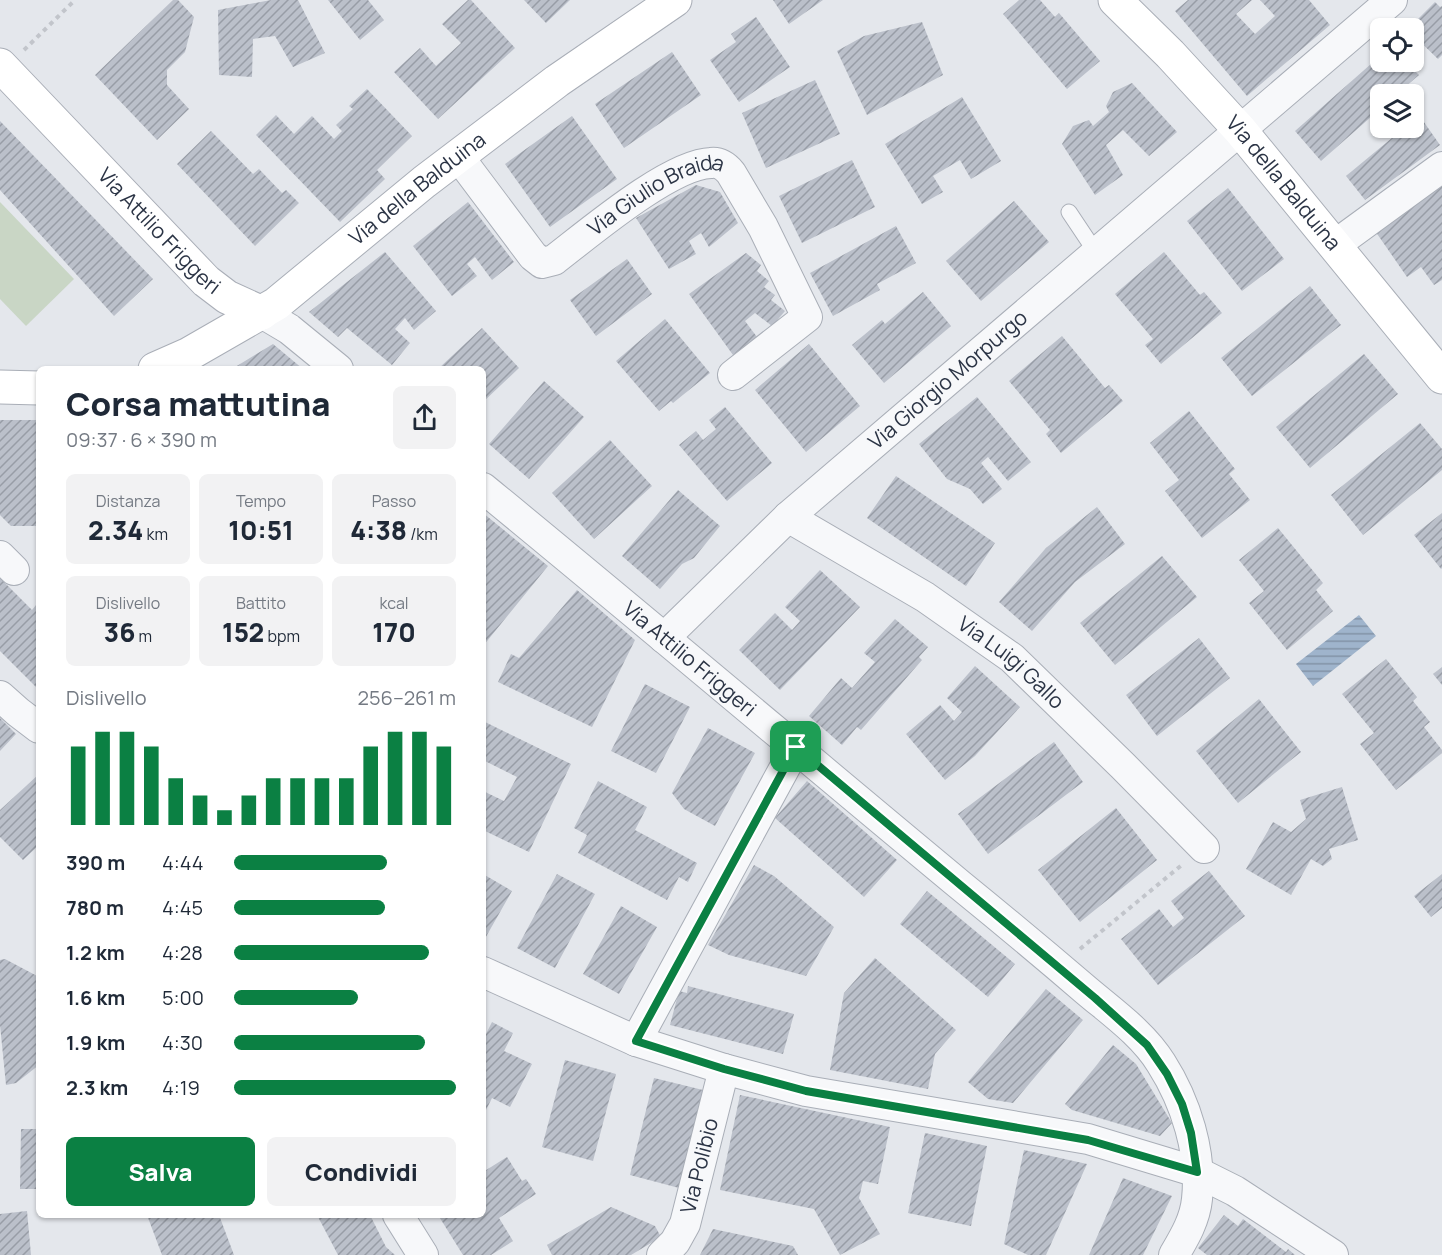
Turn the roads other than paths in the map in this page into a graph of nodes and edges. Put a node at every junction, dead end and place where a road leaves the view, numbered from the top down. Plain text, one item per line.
1 (675, 0) edge
2 (1115, 0) edge
3 (1392, 0) edge
4 (0, 65) edge
5 (1240, 130) junction
6 (458, 156) junction
7 (1442, 167) edge
8 (1069, 212) dead end
9 (1335, 245) junction
10 (1097, 254) junction
11 (262, 314) junction
12 (163, 366) edge
13 (334, 366) edge
14 (733, 375) dead end
15 (1442, 377) edge
16 (0, 387) edge
17 (36, 388) edge
18 (486, 490) edge
19 (788, 517) junction
20 (664, 638) junction
21 (0, 696) edge
22 (36, 726) edge
23 (796, 747) junction
24 (1204, 848) dead end
25 (486, 973) edge
26 (636, 1041) junction
27 (724, 1069) junction
28 (1197, 1172) junction
29 (400, 1218) edge
30 (423, 1255) edge
31 (662, 1255) edge
32 (1174, 1255) edge
33 (1334, 1255) edge

1 - 6 street, Via della Balduina
2 - 5 street, Via della Balduina
3 - 5 street, Via Giorgio Morpurgo
4 - 11 street, Via Attilio Friggeri
5 - 9 street, Via della Balduina
5 - 10 street, Via Giorgio Morpurgo
6 - 11 street, Via della Balduina
6 - 14 street, Via Giulio Braida
7 - 9 street
8 - 10 lane
9 - 15 street, Via della Balduina
10 - 19 street, Via Giorgio Morpurgo
11 - 12 street, Via della Balduina
11 - 13 street, Via Attilio Friggeri
16 - 17 street
18 - 20 street, Via Attilio Friggeri
19 - 20 street, Via Giorgio Morpurgo
19 - 24 street, Via Luigi Gallo
20 - 23 street, Via Attilio Friggeri
21 - 22 street
23 - 26 street
23 - 28 street, Via Attilio Friggeri
25 - 26 street
26 - 27 street
27 - 28 street
27 - 31 street, Via Polibio
28 - 32 street, Via Attilio Friggeri
28 - 33 street
29 - 30 street

